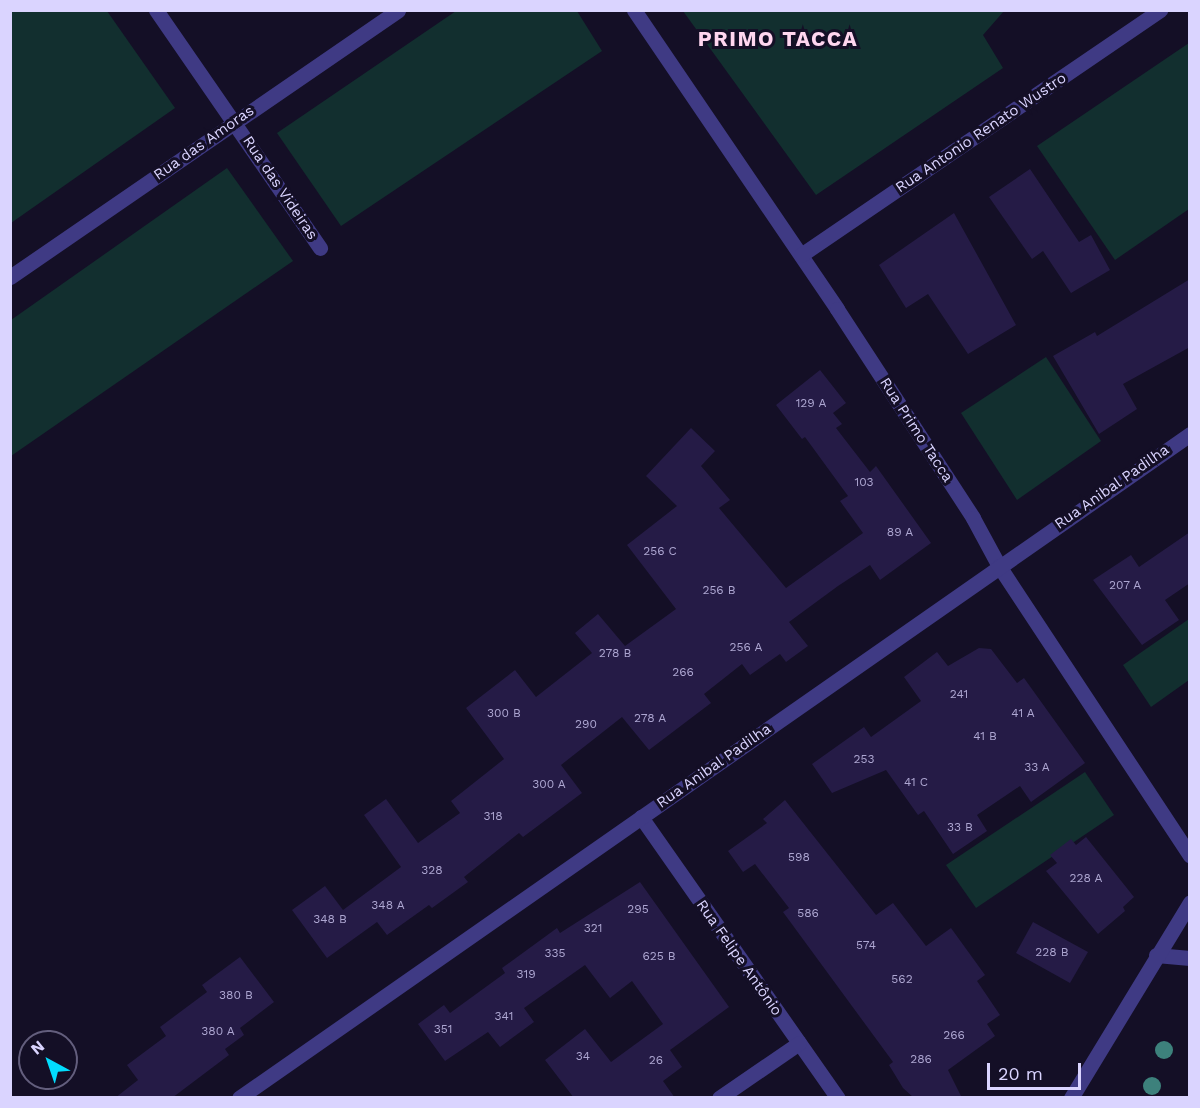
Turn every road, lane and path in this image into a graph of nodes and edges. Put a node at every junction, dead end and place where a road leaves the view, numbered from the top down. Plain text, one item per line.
1 (156, 10) edge
2 (398, 10) edge
3 (634, 10) edge
4 (1161, 10) edge
5 (235, 121) junction
6 (320, 248) dead end
7 (801, 255) junction
8 (10, 277) edge
9 (1190, 434) edge
10 (999, 566) junction
11 (641, 817) junction
12 (1190, 856) edge
13 (1190, 902) edge
14 (1156, 955) junction
15 (1190, 958) edge
16 (799, 1042) junction
17 (239, 1098) edge
18 (719, 1098) edge
19 (838, 1098) edge
20 (1071, 1098) edge

1 - 5 street, Rua das Videiras
2 - 5 street, Rua das Amoras
3 - 7 street, Rua Primo Tacca
4 - 7 street, Rua Antonio Renato Wustro
5 - 6 street, Rua das Videiras
5 - 8 street, Rua das Amoras
7 - 10 street, Rua Primo Tacca
9 - 10 street, Rua Anibal Padilha
10 - 11 street, Rua Anibal Padilha
10 - 12 street, Rua Primo Tacca
11 - 16 street, Rua Felipe Antônio
11 - 17 street, Rua Anibal Padilha
13 - 14 street
14 - 15 street
14 - 20 street
16 - 18 street
16 - 19 street, Rua Felipe Antônio

